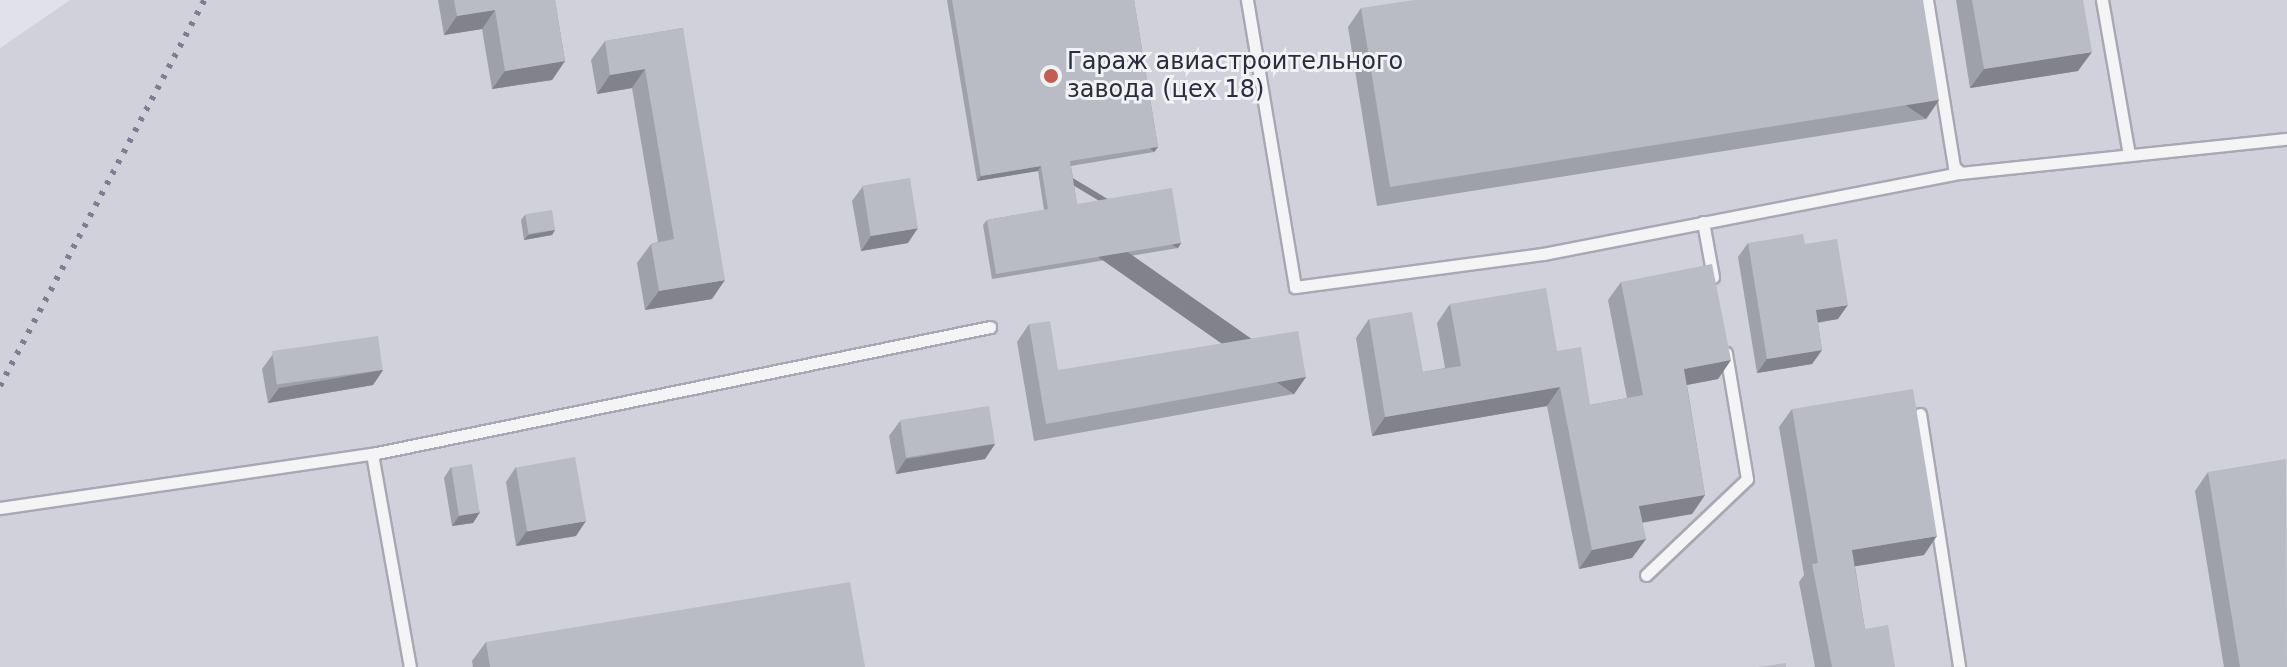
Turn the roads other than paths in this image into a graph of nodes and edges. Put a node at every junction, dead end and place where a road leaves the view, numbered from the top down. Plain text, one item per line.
1 (1247, 0) edge
2 (1927, 0) edge
3 (2102, 0) edge
4 (2287, 139) edge
5 (2129, 154) junction
6 (1961, 173) junction
7 (1703, 222) junction
8 (1716, 298) edge
9 (990, 327) dead end
10 (1724, 343) edge
11 (1920, 414) edge
12 (372, 454) junction
13 (0, 508) edge
14 (1646, 575) dead end
15 (410, 667) edge
16 (1959, 667) edge

1 - 7 lane
2 - 6 lane
3 - 5 lane
4 - 5 lane
5 - 6 lane
6 - 7 lane
7 - 8 lane
9 - 12 lane
10 - 14 lane
11 - 16 lane
12 - 13 lane
12 - 15 lane

